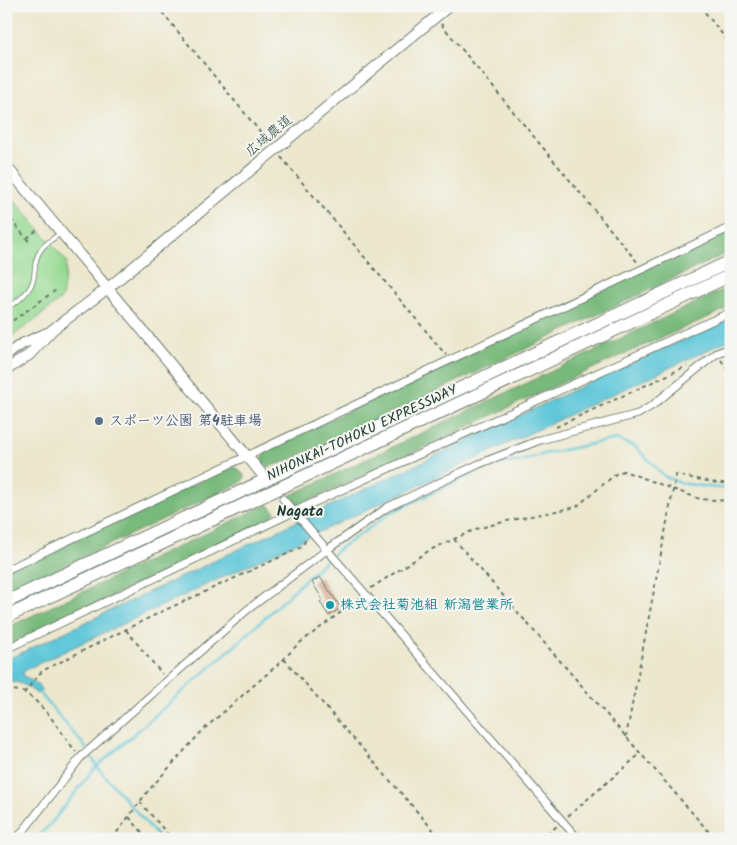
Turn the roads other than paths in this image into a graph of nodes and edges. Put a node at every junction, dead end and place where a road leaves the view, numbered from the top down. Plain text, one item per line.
1 (449, 6) edge
2 (6, 166) edge
3 (731, 227) edge
4 (61, 233) junction
5 (731, 261) edge
6 (731, 275) edge
7 (108, 288) junction
8 (6, 306) edge
9 (731, 312) edge
10 (52, 330) junction
11 (731, 348) edge
12 (6, 355) edge
13 (6, 370) edge
14 (247, 457) junction
15 (261, 473) dead end
16 (283, 499) dead end
17 (296, 512) junction
18 (329, 550) junction
19 (6, 570) edge
20 (6, 602) edge
21 (6, 617) edge
22 (6, 649) edge
23 (19, 836) edge
24 (578, 839) edge

1 - 7 street, 広域農道
2 - 4 street
3 - 14 street
4 - 7 street
4 - 8 lane
5 - 20 highway, NIHONKAI-TOHOKU EXPRESSWAY
6 - 21 highway, NIHONKAI-TOHOKU EXPRESSWAY
7 - 10 street, 広域農道
7 - 14 street
9 - 17 street
10 - 12 street
10 - 13 street
11 - 18 street
14 - 15 street
14 - 19 street
16 - 17 street
17 - 18 street
17 - 22 street
18 - 23 street
18 - 24 street

